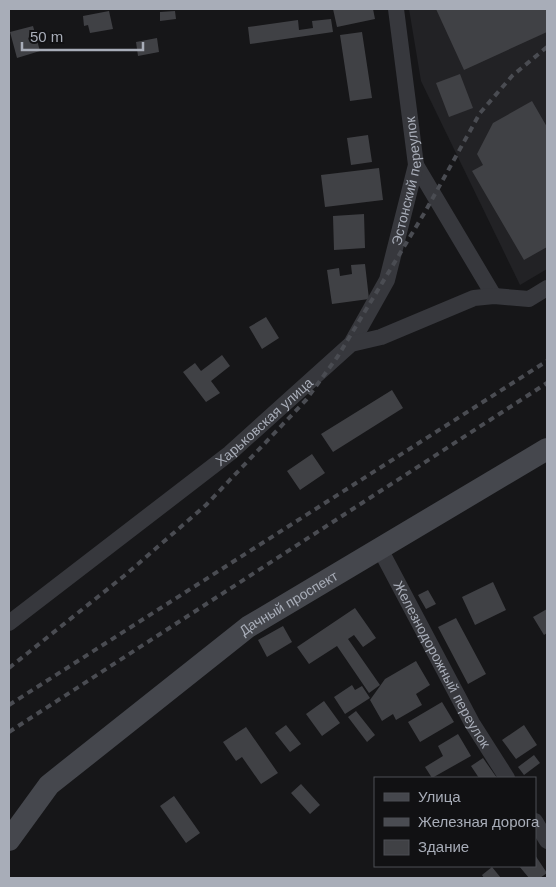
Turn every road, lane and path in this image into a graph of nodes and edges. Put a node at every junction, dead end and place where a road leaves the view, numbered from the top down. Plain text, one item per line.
1 (396, 9) edge
2 (416, 165) junction
3 (547, 288) edge
4 (494, 296) junction
5 (352, 344) junction
6 (547, 449) edge
7 (380, 549) junction
8 (9, 623) edge
9 (506, 777) edge
10 (536, 823) edge
11 (9, 840) edge
12 (547, 840) edge

1 - 2 street, Эстонский переулок
2 - 4 street
2 - 5 street, Эстонский переулок
3 - 4 street, Харьковская улица
4 - 5 street, Харьковская улица
5 - 8 street, Харьковская улица
6 - 7 street, Дачный проспект
7 - 9 street, Железнодорожный переулок
7 - 11 street, Дачный проспект
10 - 12 street

